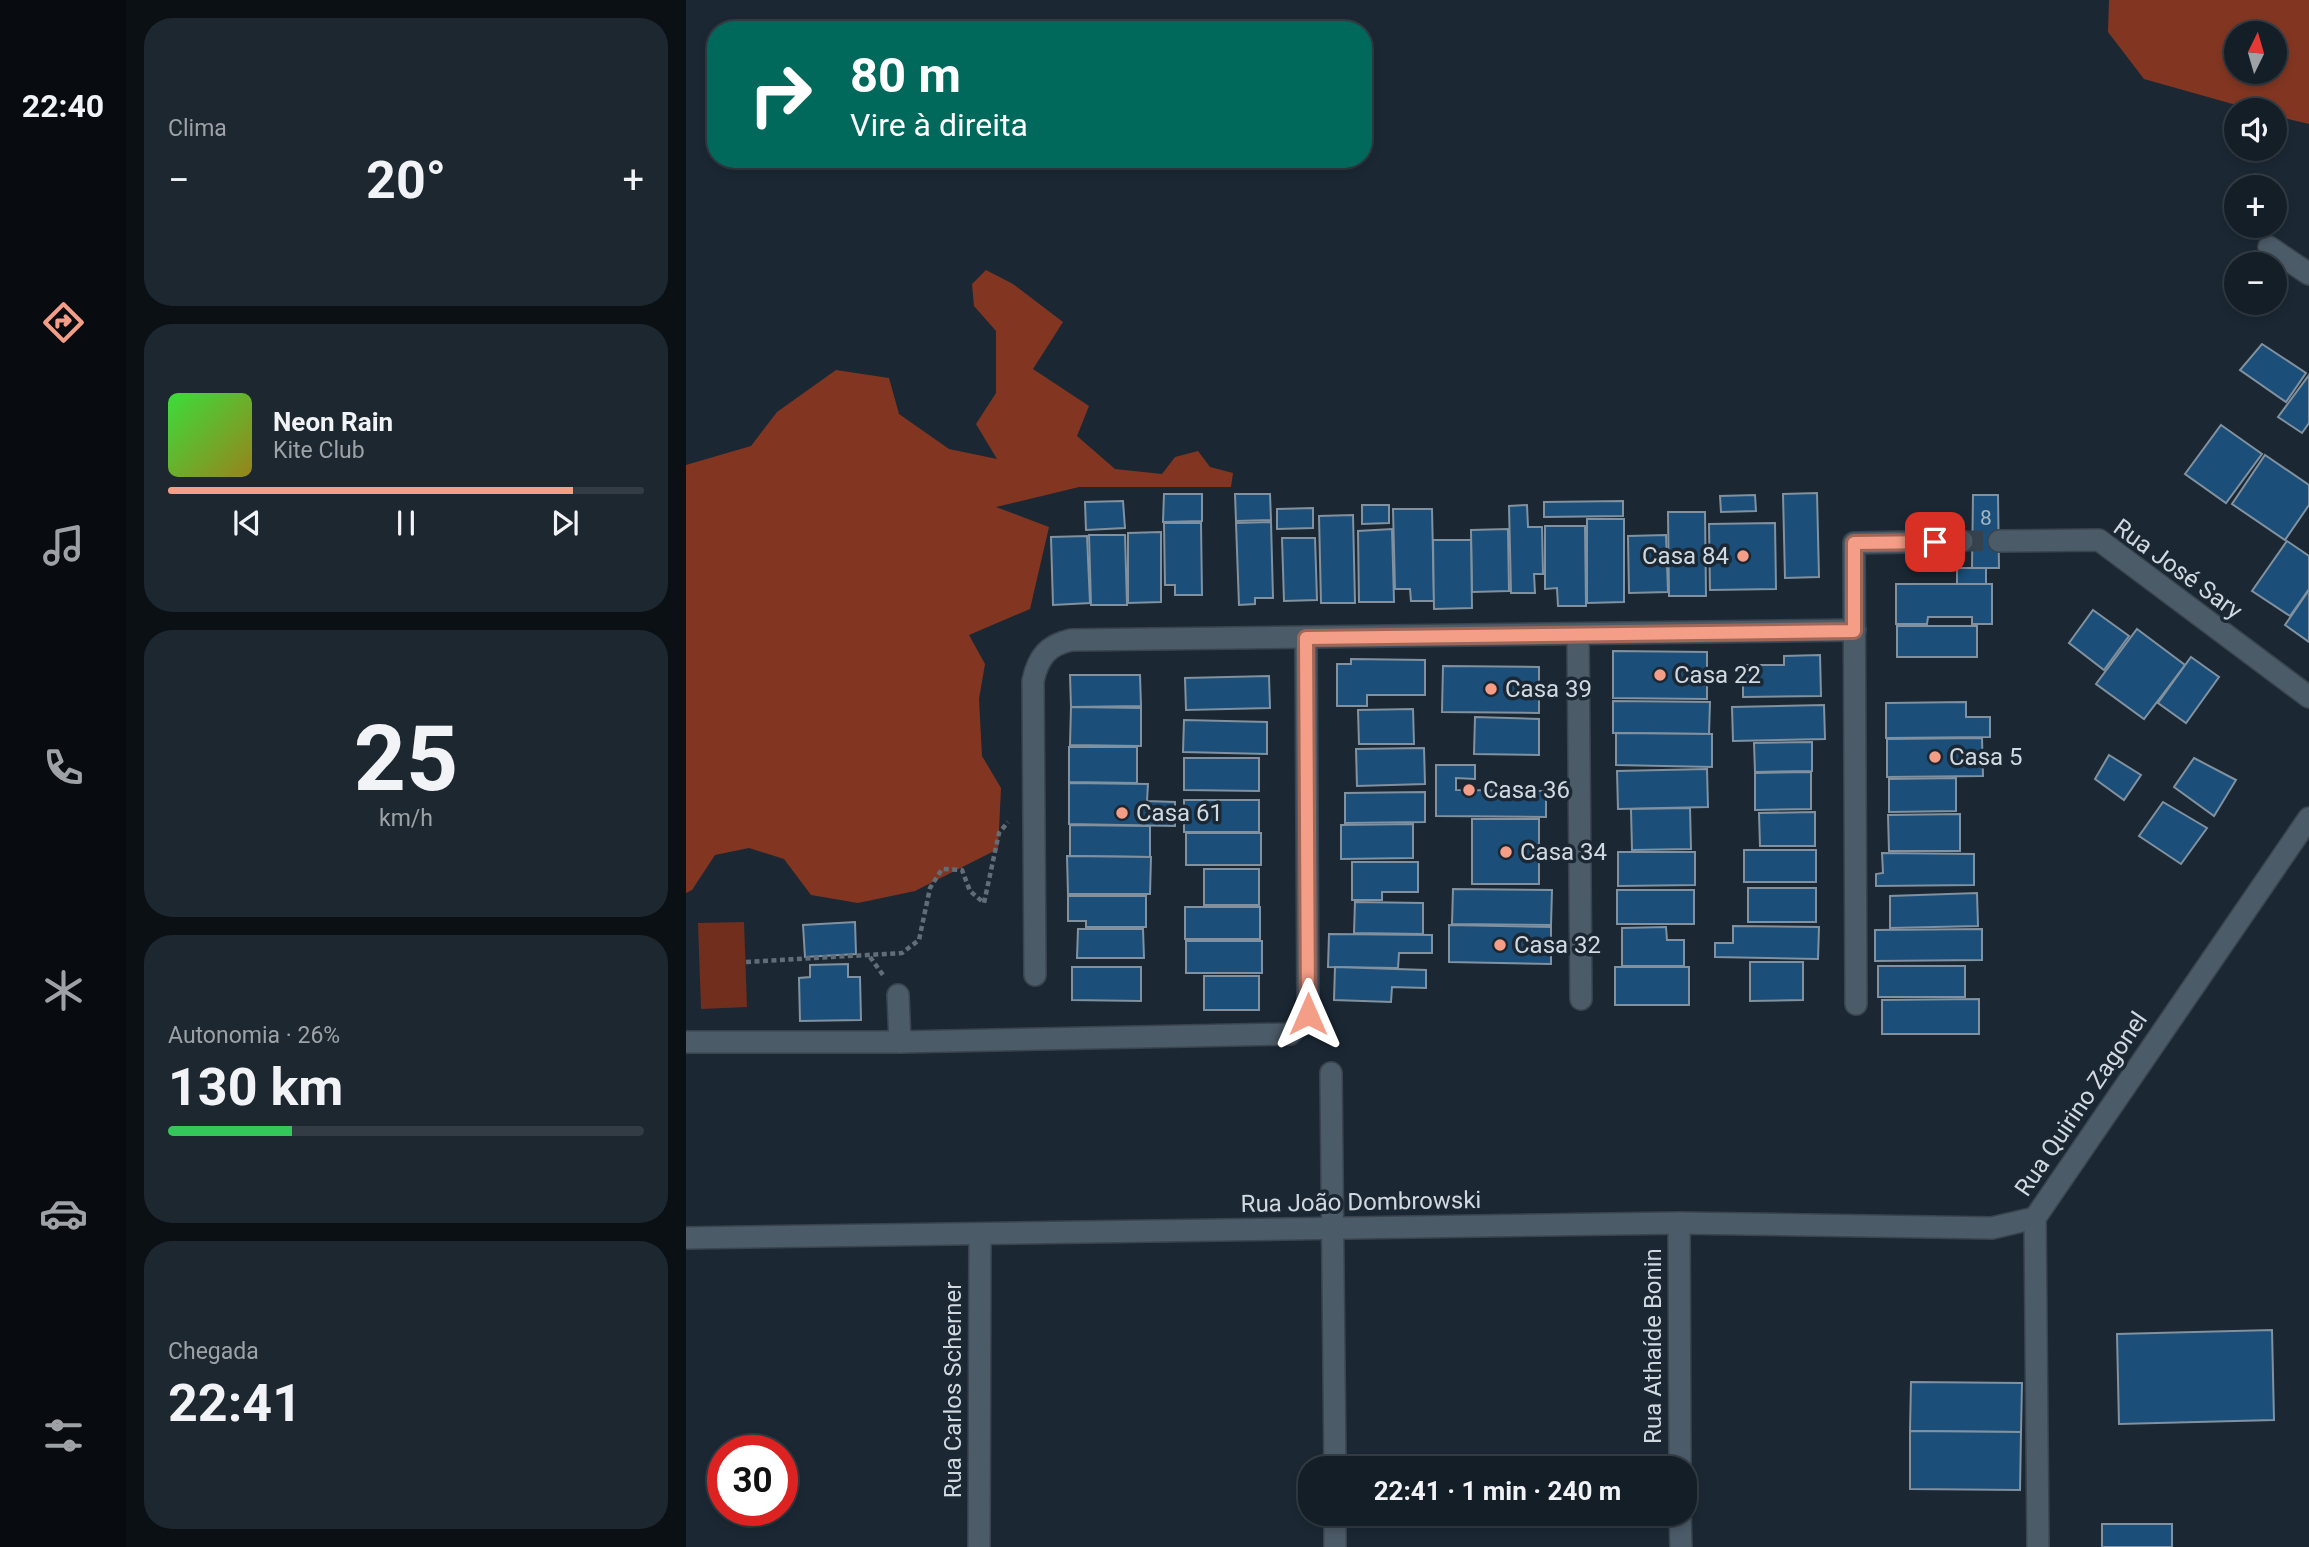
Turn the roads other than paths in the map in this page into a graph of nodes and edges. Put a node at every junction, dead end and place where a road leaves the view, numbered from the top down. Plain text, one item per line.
1 (2269, 247) dead end
2 (2309, 274) edge
3 (1962, 541) tunnel mouth
4 (1999, 541) tunnel mouth
5 (1854, 631) junction
6 (1578, 634) junction
7 (1306, 638) junction
8 (2309, 698) edge
9 (2309, 818) edge
10 (1035, 975) dead end
11 (898, 995) dead end
12 (1581, 999) dead end
13 (1856, 1003) dead end
14 (686, 1042) edge
15 (900, 1042) junction
16 (1331, 1073) dead end
17 (2035, 1217) junction
18 (1679, 1223) junction
19 (1333, 1229) junction
20 (980, 1234) junction
21 (686, 1238) edge
22 (1335, 1456) edge
23 (1680, 1456) edge
24 (1335, 1526) edge
25 (1680, 1526) edge
26 (979, 1547) edge
27 (1335, 1547) edge
28 (1681, 1547) edge
29 (2038, 1547) edge

1 - 2 street
3 - 5 street
4 - 8 street, Rua José Sary
5 - 6 street
5 - 13 street
6 - 7 street
6 - 12 street
7 - 10 street
7 - 15 street
9 - 17 street, Rua Quirino Zagonel
11 - 15 street
14 - 15 street
16 - 19 street
17 - 18 street, Rua João Dombrowski
17 - 29 street, Rua Quirino Zagonel
18 - 19 street, Rua João Dombrowski
18 - 23 street, Rua Athaíde Bonin
19 - 20 street, Rua João Dombrowski
19 - 22 street
20 - 21 street, Rua João Dombrowski
20 - 26 street, Rua Carlos Scherner
24 - 27 street
25 - 28 street

